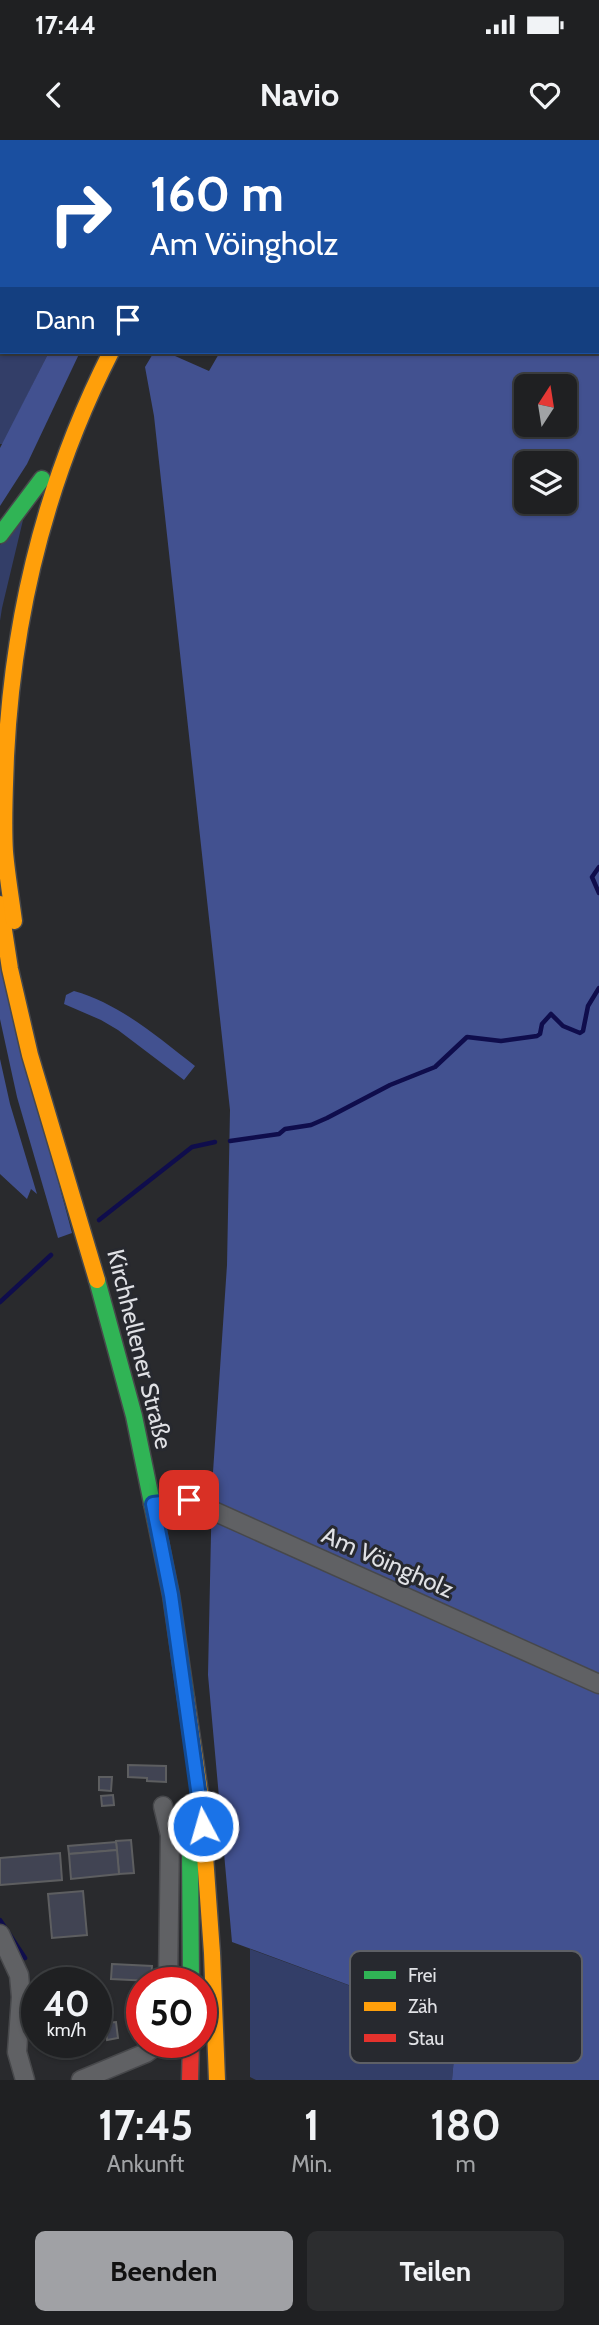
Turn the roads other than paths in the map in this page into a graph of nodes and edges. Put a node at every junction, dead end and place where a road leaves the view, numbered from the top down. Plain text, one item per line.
1 (99, 354) edge
2 (110, 354) edge
3 (42, 479) junction
4 (0, 535) edge
5 (7, 647) edge
6 (4, 671) edge
7 (0, 904) edge
8 (62, 1158) junction
9 (153, 1504) junction
10 (599, 1685) edge
11 (188, 1721) junction
12 (163, 1806) dead end
13 (0, 1934) edge
14 (168, 1967) edge
15 (191, 1967) edge
16 (134, 2058) edge
17 (191, 2058) edge
18 (25, 2080) edge
19 (81, 2080) edge
20 (190, 2080) edge
21 (217, 2080) edge

1 - 3 main road
2 - 5 main road
3 - 4 main road
3 - 5 main road
5 - 6 main road, Kirchhellener Straße
6 - 8 main road, Kirchhellener Straße
7 - 8 main road, Kirchhellener Straße
8 - 9 main road, Kirchhellener Straße
9 - 10 street, Am Vöingholz
9 - 11 main road, Kirchhellener Straße
11 - 15 main road, Kirchhellener Straße
11 - 21 main road, Kirchhellener Straße
12 - 14 street
13 - 18 street
16 - 19 street
17 - 20 main road

